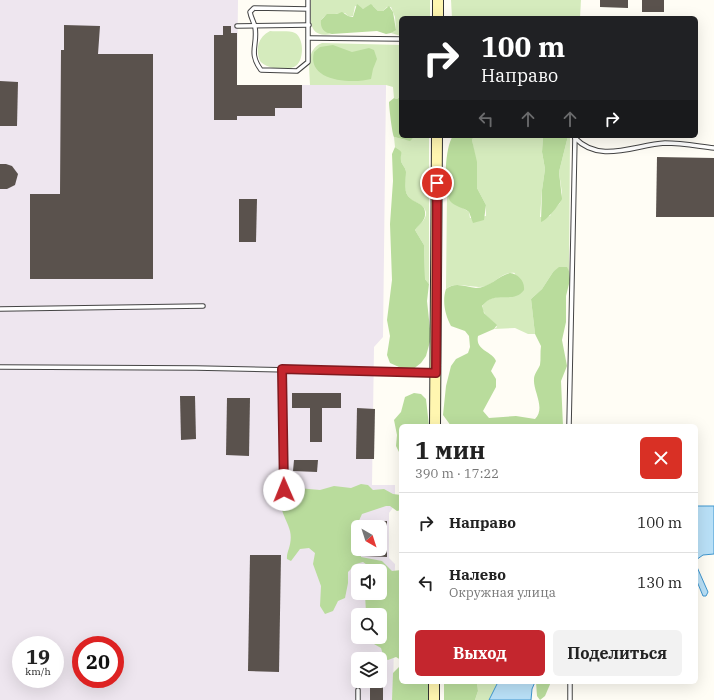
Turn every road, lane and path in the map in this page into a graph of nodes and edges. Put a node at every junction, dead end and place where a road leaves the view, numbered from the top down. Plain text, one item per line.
1 (308, 0) edge
2 (438, 0) edge
3 (308, 9) junction
4 (438, 16) edge
5 (308, 25) junction
6 (237, 26) dead end
7 (255, 26) junction
8 (309, 38) junction
9 (399, 39) edge
10 (437, 138) edge
11 (575, 138) edge
12 (576, 138) edge
13 (714, 148) edge
14 (203, 306) dead end
15 (0, 309) edge
16 (0, 367) edge
17 (282, 369) junction
18 (436, 373) junction
19 (435, 424) edge
20 (569, 424) edge
21 (284, 490) dead end
22 (434, 684) edge
23 (570, 684) edge
24 (358, 690) dead end
25 (358, 700) edge
26 (434, 700) edge
27 (570, 700) edge

1 - 3 lane
2 - 4 main road
3 - 5 lane
3 - 7 lane
5 - 7 lane
5 - 8 lane
6 - 7 lane
7 - 8 lane
8 - 9 lane
10 - 18 main road
11 - 20 lane
12 - 13 lane
14 - 15 lane
16 - 17 lane
17 - 18 lane
17 - 21 lane
18 - 19 main road
22 - 26 main road
23 - 27 lane
24 - 25 lane

